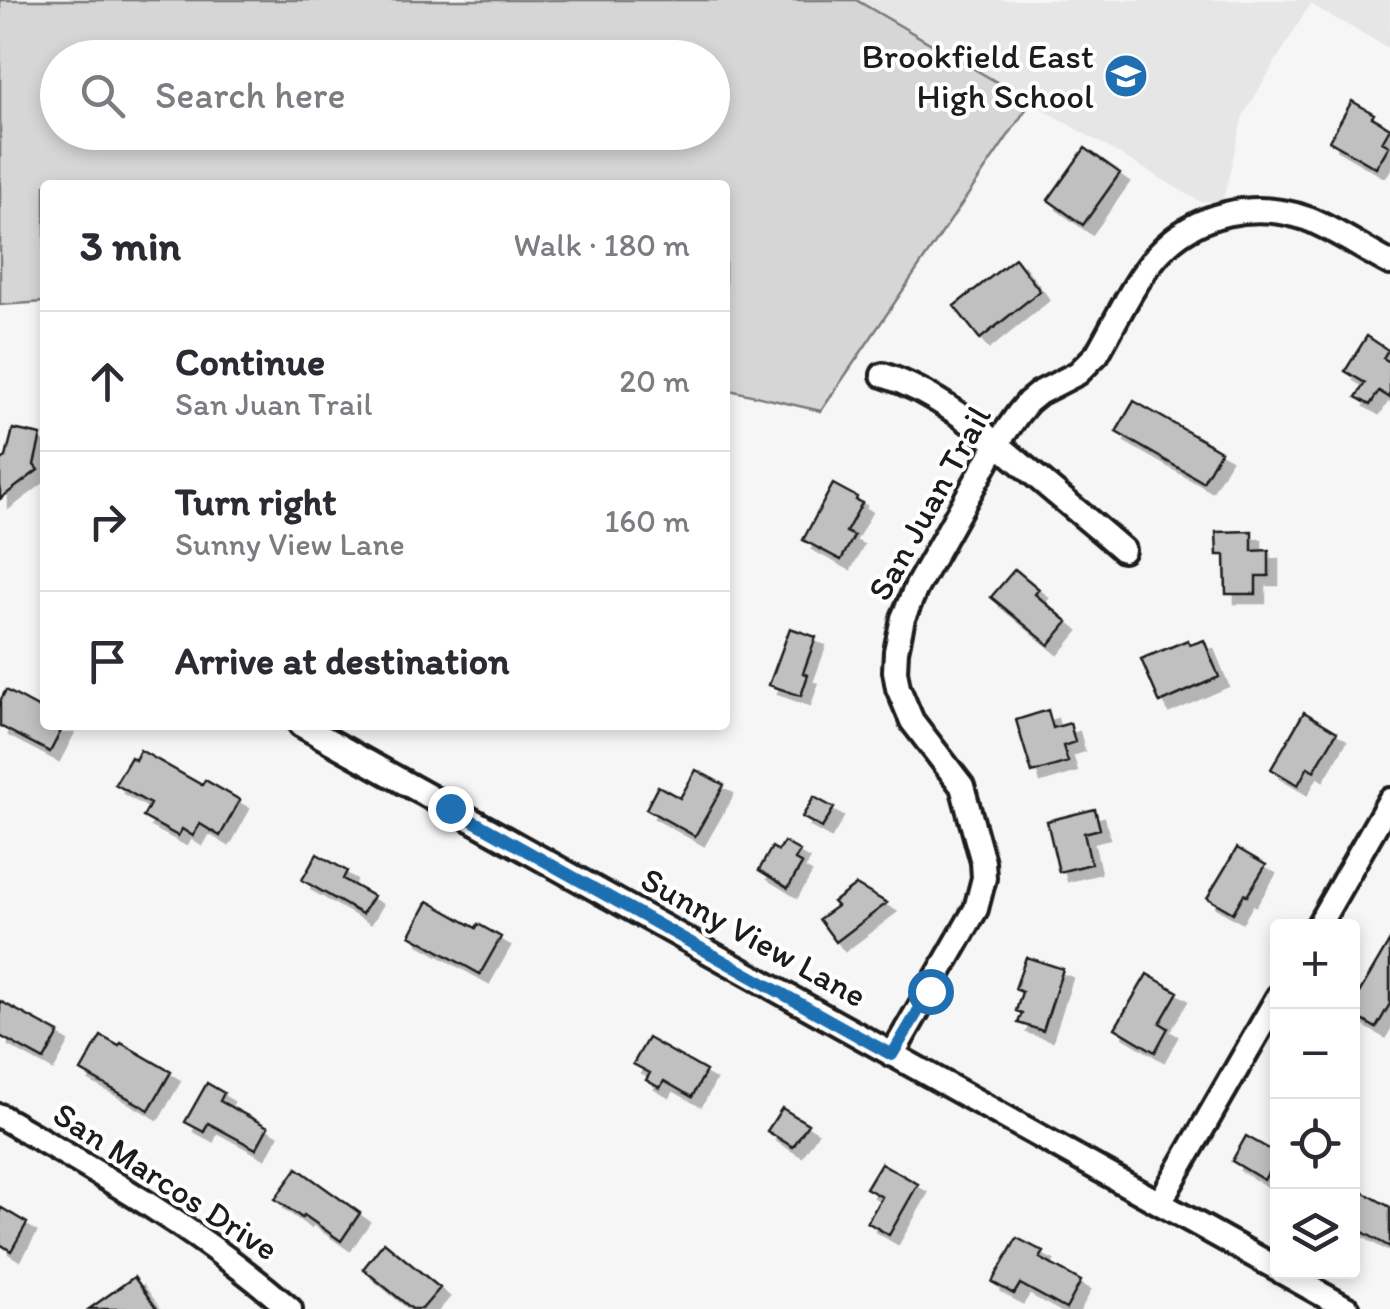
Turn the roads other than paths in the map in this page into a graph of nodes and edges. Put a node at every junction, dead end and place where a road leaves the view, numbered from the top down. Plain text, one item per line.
1 (1390, 263) edge
2 (883, 375) dead end
3 (997, 444) junction
4 (1124, 550) dead end
5 (310, 730) edge
6 (1390, 800) edge
7 (1322, 919) edge
8 (1271, 1009) edge
9 (892, 1055) junction
10 (0, 1116) edge
11 (1160, 1202) junction
12 (1270, 1264) edge
13 (1296, 1279) edge
14 (289, 1309) edge
15 (1348, 1309) edge

1 - 3 street, San Juan Trail
2 - 3 street
3 - 4 street
3 - 9 street, San Juan Trail
5 - 9 street, Sunny View Lane
6 - 7 street
8 - 11 street
9 - 11 street, Sunny View Lane
10 - 14 street, San Marcos Drive
11 - 12 street, Sunny View Lane
13 - 15 street, Sunny View Lane

